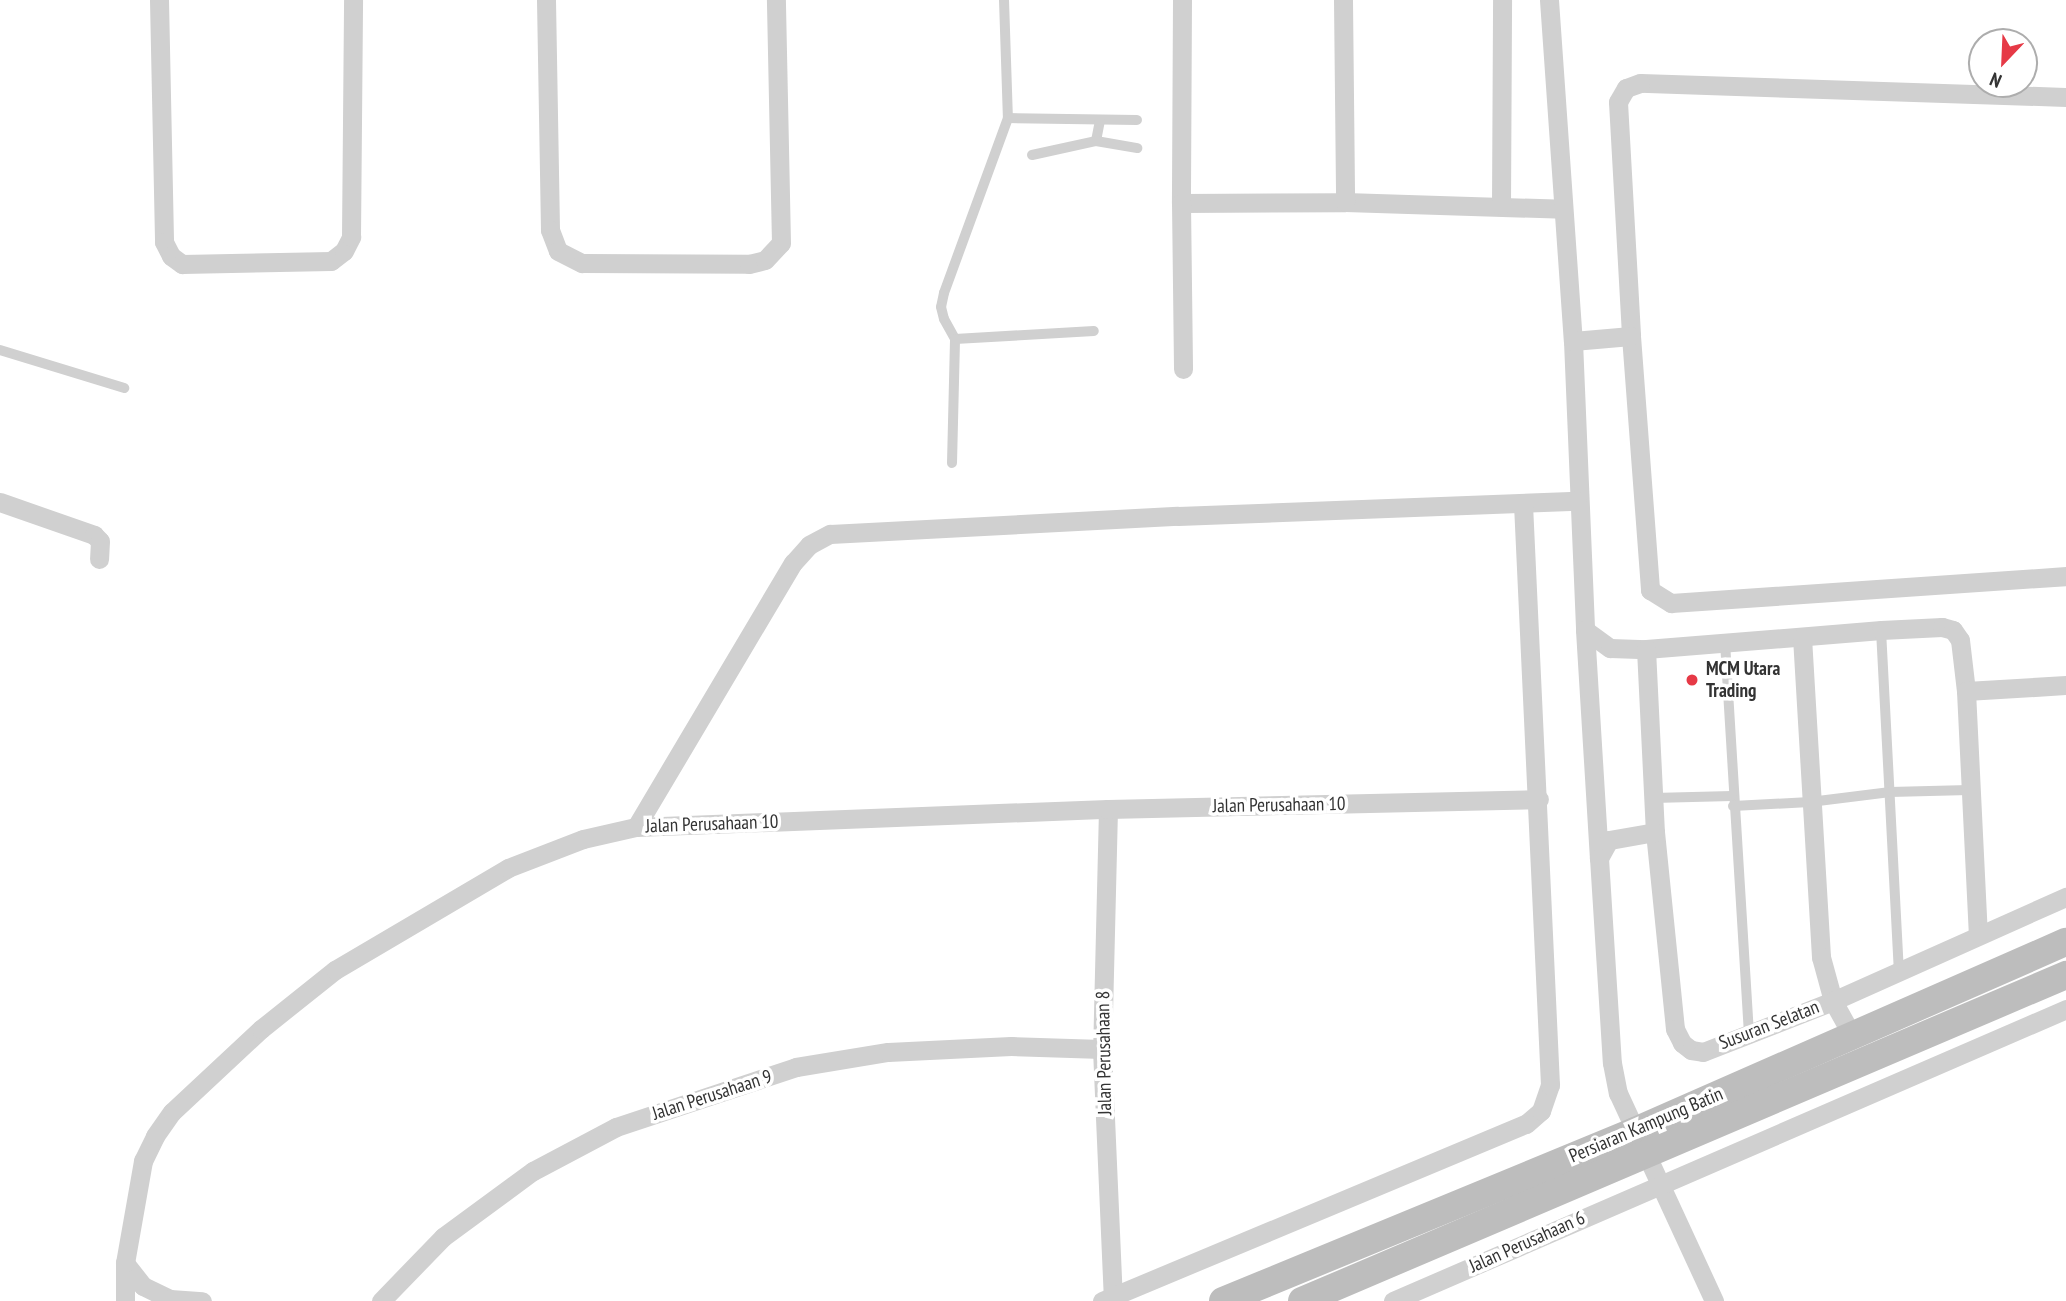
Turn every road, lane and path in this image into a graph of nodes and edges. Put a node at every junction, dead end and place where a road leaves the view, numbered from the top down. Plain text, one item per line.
1 (159, 0) edge
2 (353, 0) edge
3 (546, 0) edge
4 (776, 0) edge
5 (1004, 0) edge
6 (1182, 0) edge
7 (1343, 0) edge
8 (1502, 0) edge
9 (1549, 0) edge
10 (2066, 96) edge
11 (1007, 118) junction
12 (1137, 120) dead end
13 (1100, 121) junction
14 (1096, 141) junction
15 (1137, 148) dead end
16 (1032, 155) dead end
17 (1345, 202) junction
18 (1181, 203) junction
19 (1501, 205) junction
20 (1563, 209) junction
21 (1094, 331) dead end
22 (1631, 336) junction
23 (955, 339) junction
24 (1573, 341) junction
25 (0, 350) edge
26 (1183, 369) dead end
27 (124, 388) dead end
28 (952, 463) dead end
29 (1577, 501) junction
30 (0, 502) edge
31 (1523, 504) junction
32 (99, 559) dead end
33 (2066, 576) edge
34 (1586, 630) junction
35 (1881, 630) junction
36 (1802, 637) junction
37 (1725, 642) junction
38 (1646, 649) junction
39 (2066, 685) edge
40 (1966, 691) junction
41 (1969, 790) junction
42 (1890, 792) junction
43 (1653, 798) junction
44 (1539, 799) junction
45 (1733, 801) junction
46 (1810, 802) junction
47 (1108, 809) junction
48 (636, 827) junction
49 (1656, 832) junction
50 (1599, 858) junction
51 (2066, 897) edge
52 (1978, 935) junction
53 (2066, 942) edge
54 (1899, 971) junction
55 (2066, 975) edge
56 (1833, 1001) junction
57 (2066, 1009) edge
58 (1749, 1032) junction
59 (1851, 1034) junction
60 (1102, 1049) junction
61 (1635, 1131) junction
62 (1647, 1156) junction
63 (1661, 1184) junction
64 (125, 1263) junction
65 (1109, 1300) edge
66 (125, 1301) edge
67 (202, 1301) edge
68 (381, 1301) edge
69 (1223, 1301) edge
70 (1303, 1301) edge
71 (1392, 1301) edge
72 (1714, 1301) edge

1 - 2 street
3 - 4 street
5 - 11 lane
6 - 18 street
7 - 17 street
8 - 19 street
9 - 20 street
10 - 22 street
11 - 13 lane
11 - 23 lane
12 - 13 lane
13 - 14 lane
14 - 15 lane
14 - 16 lane
17 - 18 street
17 - 19 street
18 - 26 street
19 - 20 street
20 - 24 street
21 - 23 lane
22 - 24 street
22 - 33 street
23 - 28 lane
24 - 29 street
25 - 27 lane
29 - 31 street
29 - 34 street
30 - 32 street
31 - 44 street
31 - 48 street
34 - 38 street
34 - 50 street
35 - 36 street
35 - 40 street
35 - 42 lane
36 - 37 street
36 - 46 street
37 - 38 street
37 - 45 lane
38 - 43 street, Susuran Selatan
39 - 40 street
40 - 41 street
41 - 42 lane
41 - 52 street
42 - 46 lane
42 - 54 lane
43 - 45 lane
43 - 49 street, Susuran Selatan
44 - 47 street, Jalan Perusahaan 10
44 - 65 street
45 - 46 lane
45 - 58 lane
46 - 56 street
47 - 48 street, Jalan Perusahaan 10
47 - 60 street, Jalan Perusahaan 8
48 - 64 street, Jalan Perusahaan 10
49 - 50 street
49 - 58 street, Susuran Selatan
50 - 61 street
51 - 52 street, Susuran Selatan
52 - 54 street, Susuran Selatan
53 - 59 street, Persiaran Kampung Batin
54 - 56 street, Susuran Selatan
55 - 62 street, Persiaran Kampung Batin
56 - 58 street, Susuran Selatan
56 - 59 street
57 - 63 street, Jalan Perusahaan 6
59 - 61 street, Persiaran Kampung Batin
60 - 65 street, Jalan Perusahaan 8
60 - 68 street, Jalan Perusahaan 9
61 - 62 street
61 - 69 street, Persiaran Kampung Batin
62 - 63 street
62 - 70 street, Persiaran Kampung Batin
63 - 71 street, Jalan Perusahaan 6
63 - 72 street
64 - 66 street, Jalan Perusahaan 10
64 - 67 street

